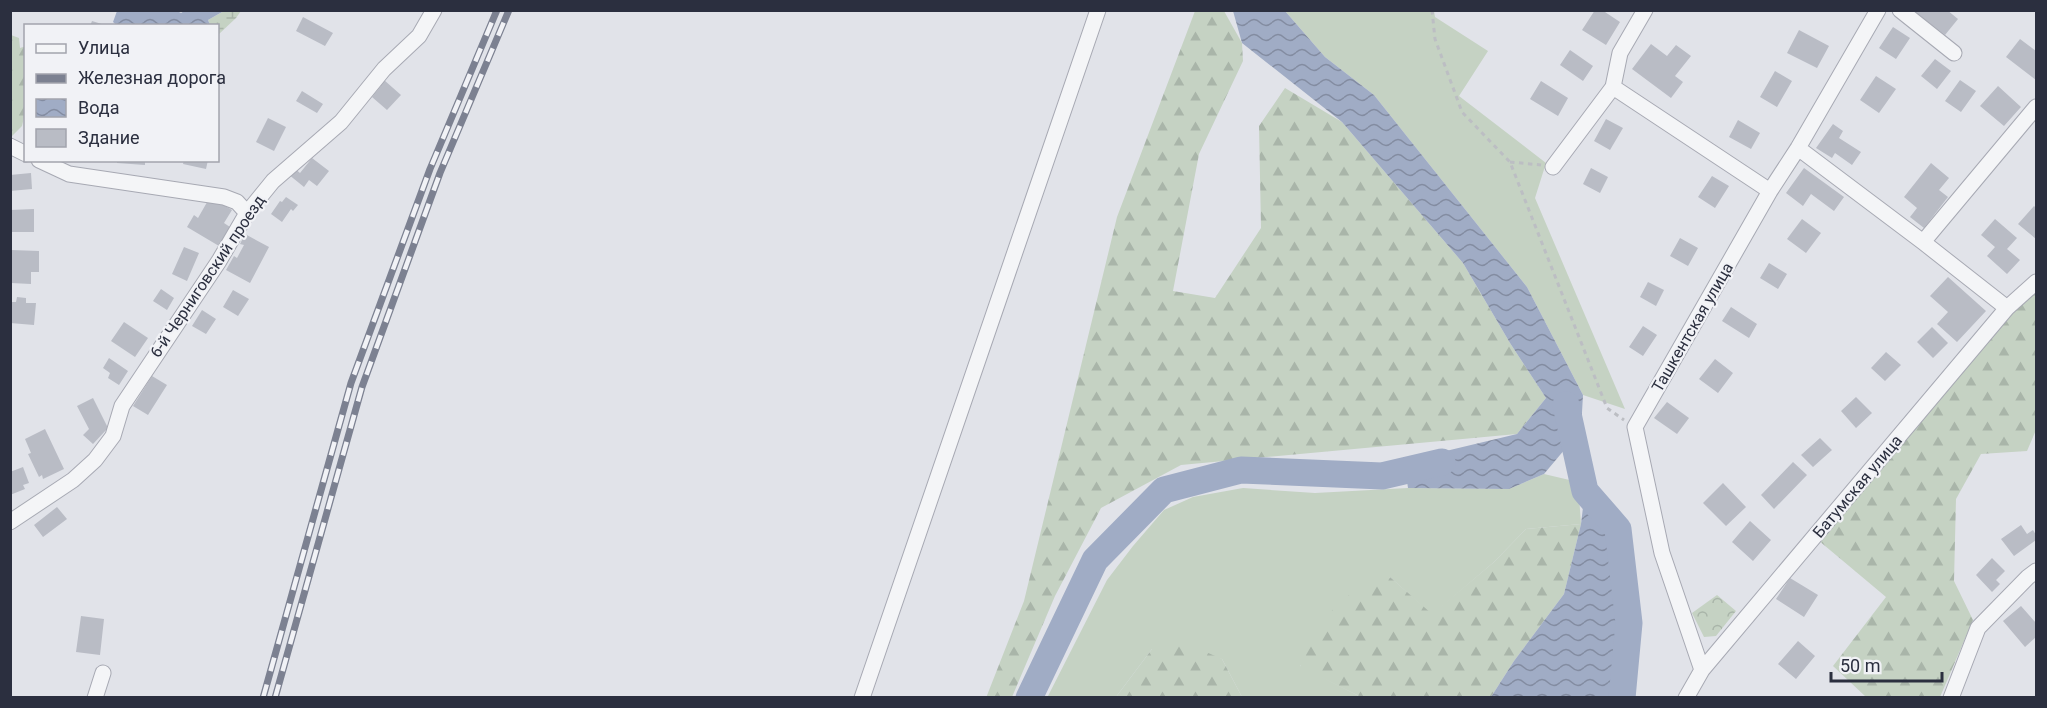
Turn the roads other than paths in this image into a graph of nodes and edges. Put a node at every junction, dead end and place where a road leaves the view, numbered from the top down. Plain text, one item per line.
1 (434, 10) edge
2 (1098, 10) edge
3 (1645, 10) edge
4 (1878, 10) edge
5 (1900, 10) edge
6 (1954, 53) dead end
7 (1613, 87) junction
8 (2037, 107) edge
9 (10, 146) edge
10 (1798, 148) junction
11 (24, 153) edge
12 (43, 162) edge
13 (1553, 167) road end
14 (1770, 191) junction
15 (247, 213) junction
16 (1923, 242) junction
17 (2037, 282) edge
18 (2007, 308) junction
19 (10, 522) edge
20 (2037, 571) edge
21 (1702, 670) junction
22 (103, 673) dead end
23 (95, 698) edge
24 (862, 698) edge
25 (1686, 698) edge
26 (1950, 698) edge

1 - 15 street, 6-й Черниговский проезд
2 - 24 street
3 - 7 street
4 - 10 street, Ташкентская улица
5 - 6 street
7 - 13 street
7 - 14 street
8 - 16 street
9 - 11 street
10 - 14 street, Ташкентская улица
10 - 16 street
12 - 15 street
14 - 21 street, Ташкентская улица
15 - 19 street, 6-й Черниговский проезд
16 - 18 street
17 - 18 street, Батумская улица
18 - 21 street, Батумская улица
20 - 26 street
21 - 25 street, Батумская улица
22 - 23 street

